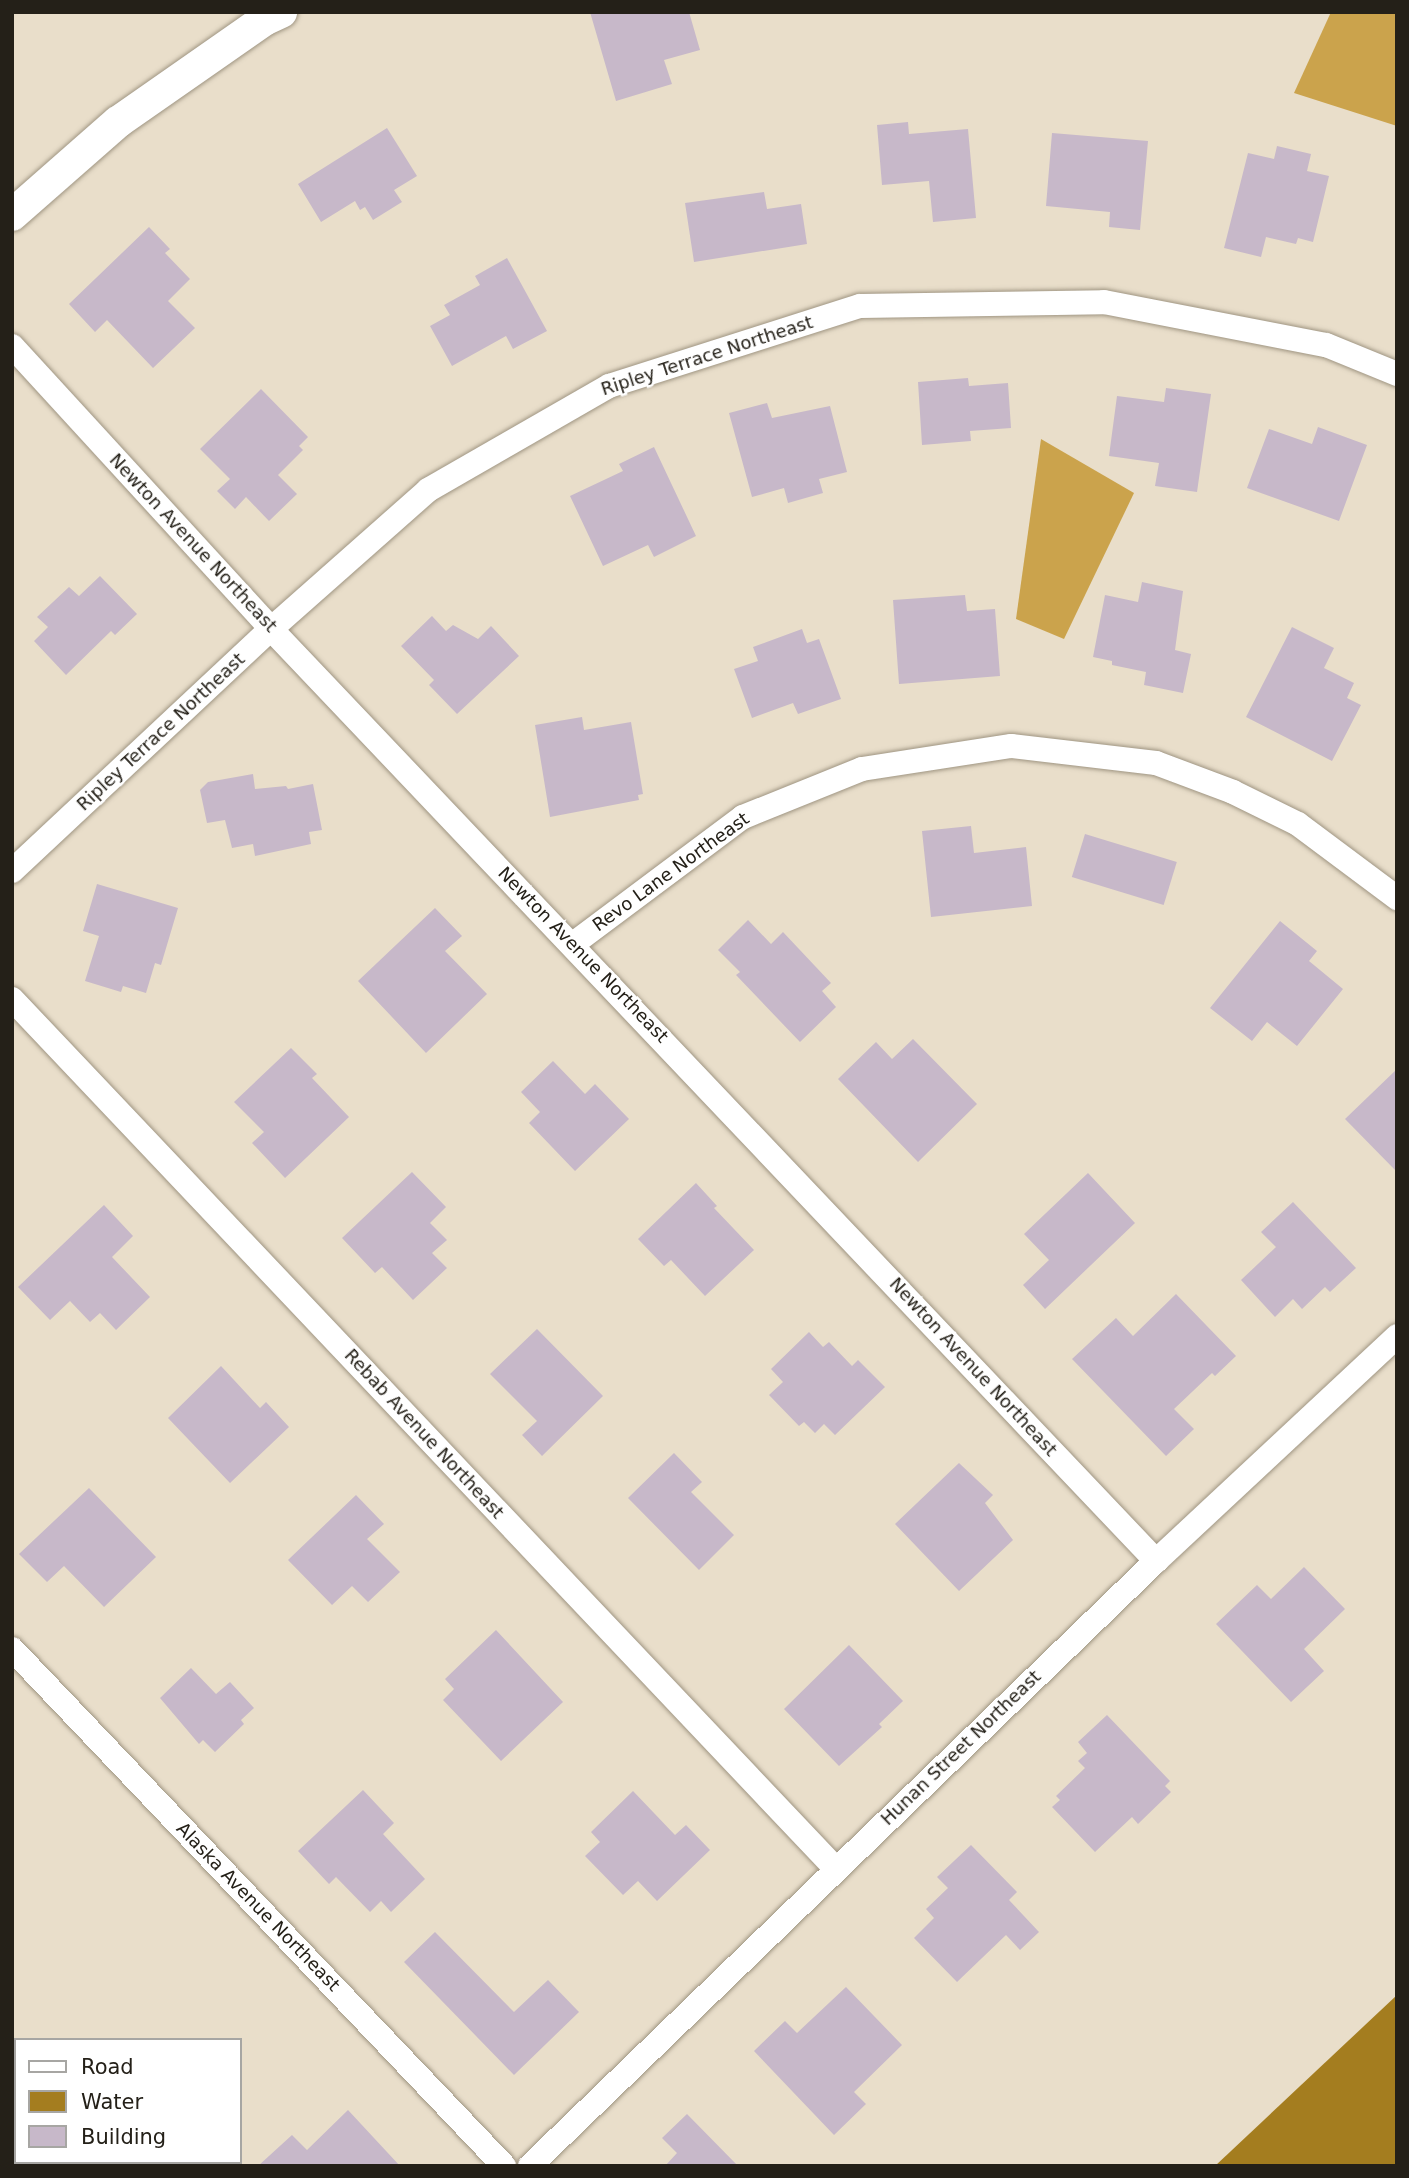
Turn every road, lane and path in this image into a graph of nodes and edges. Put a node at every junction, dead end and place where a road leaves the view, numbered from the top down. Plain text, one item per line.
1 (281, 12) edge
2 (12, 215) edge
3 (12, 346) edge
4 (1397, 374) edge
5 (271, 629) junction
6 (12, 871) edge
7 (1397, 898) edge
8 (573, 944) junction
9 (12, 999) edge
10 (1397, 1336) edge
11 (1156, 1561) junction
12 (12, 1649) edge
13 (836, 1869) junction
14 (504, 2166) edge
15 (530, 2166) edge

1 - 2 street
3 - 5 street, Newton Avenue Northeast
4 - 5 street, Ripley Terrace Northeast
5 - 6 street, Ripley Terrace Northeast
5 - 8 street, Newton Avenue Northeast
7 - 8 street, Revo Lane Northeast
8 - 11 street, Newton Avenue Northeast
9 - 13 street, Rebab Avenue Northeast
10 - 11 street, Hunan Street Northeast
11 - 13 street, Hunan Street Northeast
12 - 14 street, Alaska Avenue Northeast
13 - 15 street, Hunan Street Northeast

